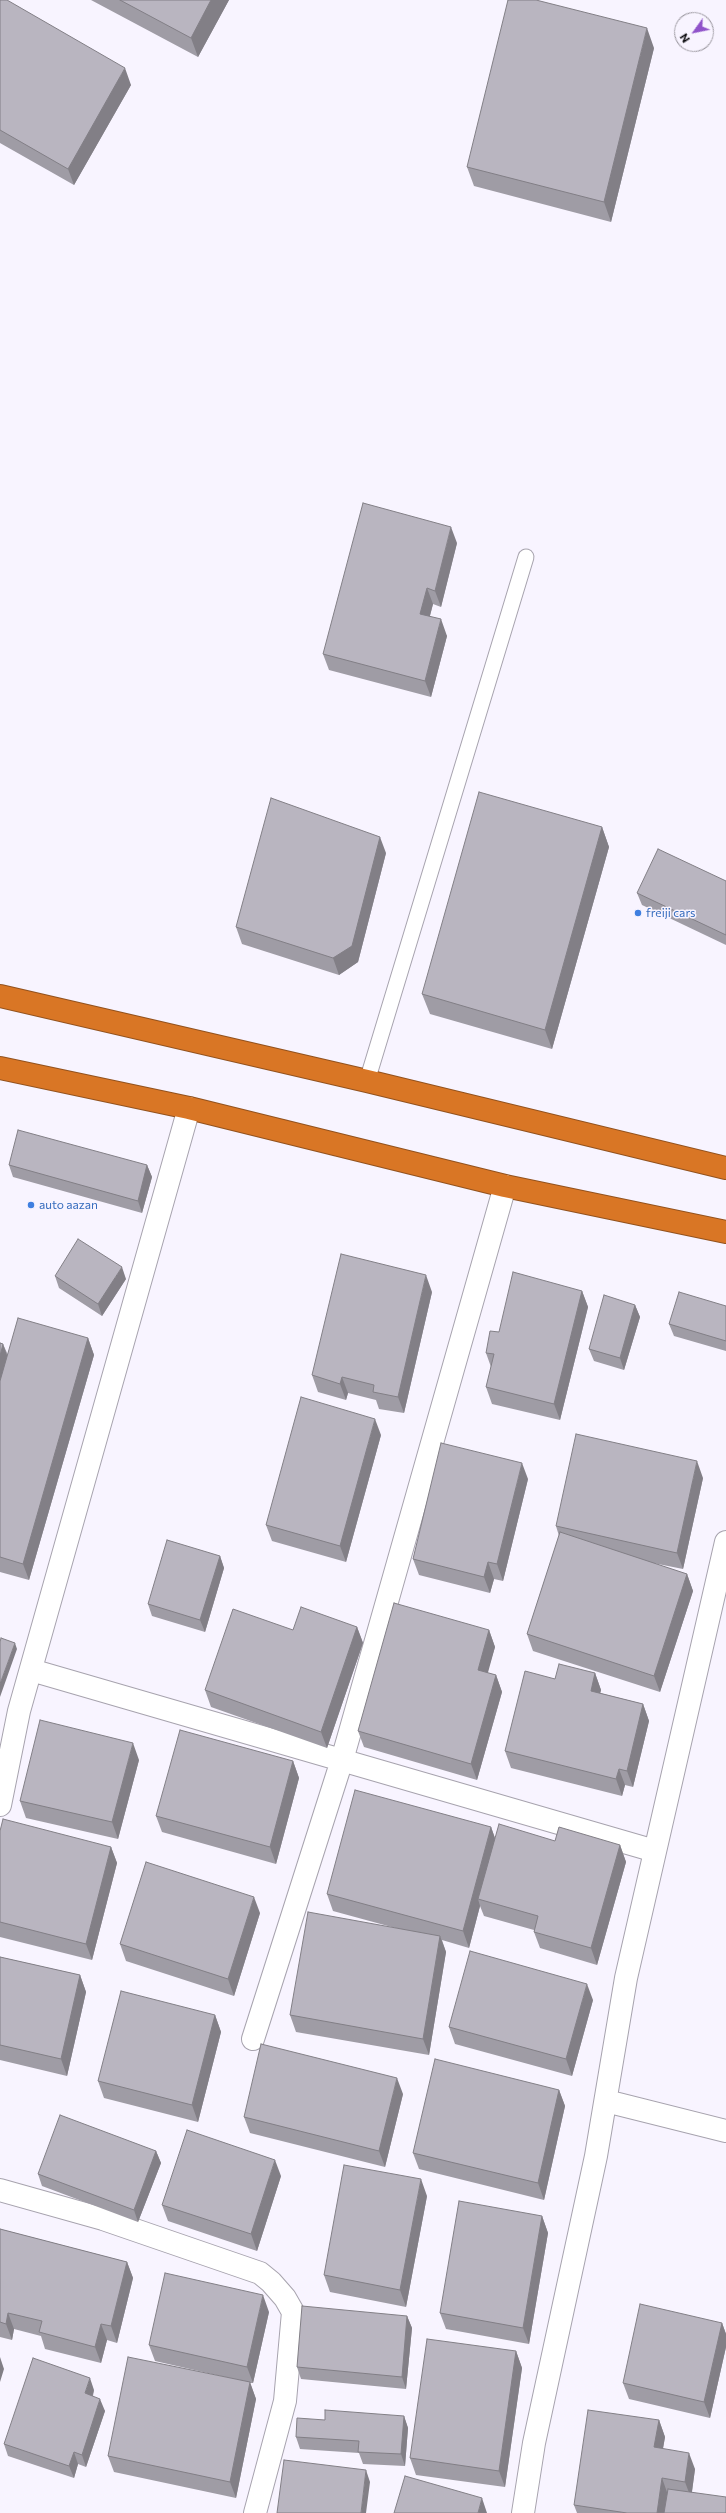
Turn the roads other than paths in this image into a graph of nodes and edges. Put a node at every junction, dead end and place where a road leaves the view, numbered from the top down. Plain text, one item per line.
1 (526, 557) dead end
2 (0, 996) edge
3 (0, 1068) edge
4 (367, 1081) junction
5 (189, 1108) junction
6 (726, 1168) edge
7 (505, 1186) junction
8 (726, 1232) edge
9 (726, 1542) edge
10 (31, 1670) junction
11 (342, 1760) junction
12 (0, 1805) edge
13 (655, 1851) junction
14 (253, 2039) dead end
15 (606, 2101) junction
16 (726, 2131) edge
17 (0, 2190) edge
18 (255, 2513) edge
19 (523, 2513) edge

1 - 4 lane
2 - 4 highway
3 - 5 highway
4 - 6 highway
5 - 7 highway
5 - 10 street
7 - 8 highway
7 - 11 street
9 - 13 street
10 - 11 street
10 - 12 street
11 - 13 street
11 - 14 street
13 - 15 street
15 - 16 street
15 - 19 street
17 - 18 street

